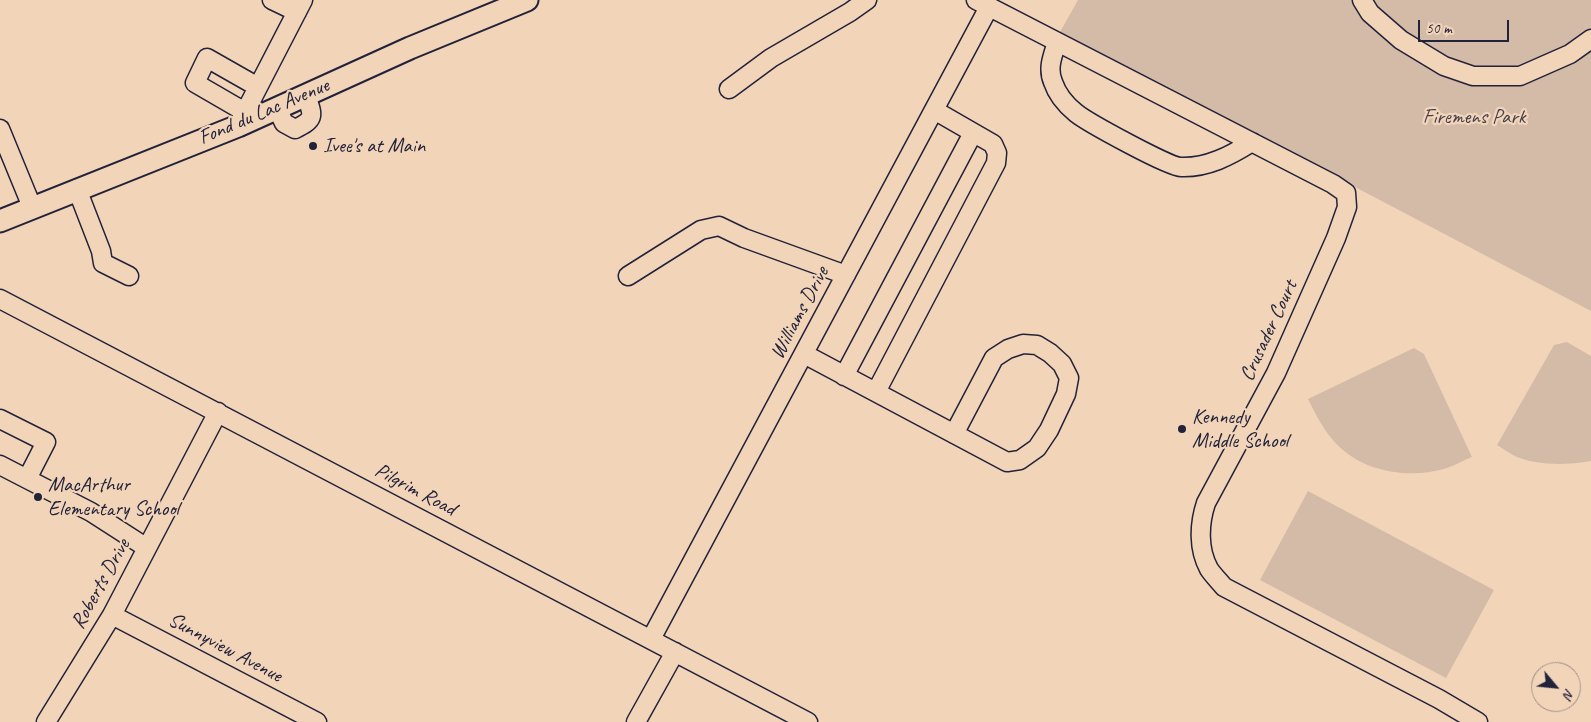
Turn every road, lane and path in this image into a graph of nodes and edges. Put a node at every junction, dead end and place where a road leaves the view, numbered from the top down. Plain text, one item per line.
1 (272, 0) edge
2 (527, 0) edge
3 (866, 0) edge
4 (1362, 0) edge
5 (983, 3) edge
6 (300, 6) edge
7 (1591, 39) edge
8 (1057, 42) junction
9 (258, 87) junction
10 (729, 89) dead end
11 (934, 110) junction
12 (241, 119) junction
13 (0, 129) edge
14 (974, 133) junction
15 (1252, 142) junction
16 (78, 189) junction
17 (32, 206) junction
18 (0, 221) edge
19 (846, 275) junction
20 (129, 276) dead end
21 (628, 276) dead end
22 (0, 299) edge
23 (804, 354) junction
24 (844, 376) junction
25 (876, 392) junction
26 (218, 412) junction
27 (0, 419) edge
28 (954, 434) junction
29 (0, 464) edge
30 (28, 479) junction
31 (146, 548) junction
32 (112, 615) junction
33 (651, 640) junction
34 (675, 652) junction
35 (46, 722) edge
36 (317, 722) edge
37 (636, 722) edge
38 (808, 722) edge
39 (1478, 722) edge

1 - 6 street
2 - 12 main road, Fond du Lac Avenue
3 - 10 street
4 - 7 street
5 - 8 street, Crusader Court
5 - 11 street, Williams Drive
6 - 9 street
8 - 15 street, Crusader Court
8 - 15 street
9 - 12 street
9 - 12 street
11 - 14 street
11 - 19 street, Williams Drive
12 - 16 main road, Fond du Lac Avenue
13 - 17 street
14 - 24 street
14 - 25 street
15 - 39 street, Crusader Court
16 - 17 main road, Fond du Lac Avenue
16 - 20 street
17 - 18 main road, Fond du Lac Avenue
19 - 21 street
19 - 23 street, Williams Drive
22 - 26 street, Pilgrim Road
23 - 24 street
23 - 33 street, Williams Drive
24 - 25 street
25 - 28 street
26 - 31 street, Roberts Drive
26 - 33 street, Pilgrim Road
27 - 30 street
28 - 28 street
29 - 30 street
30 - 31 street
31 - 32 street, Roberts Drive
32 - 35 street, Roberts Drive
32 - 36 street, Sunnyview Avenue
33 - 34 street, Pilgrim Road
34 - 37 street
34 - 38 street, Pilgrim Road

